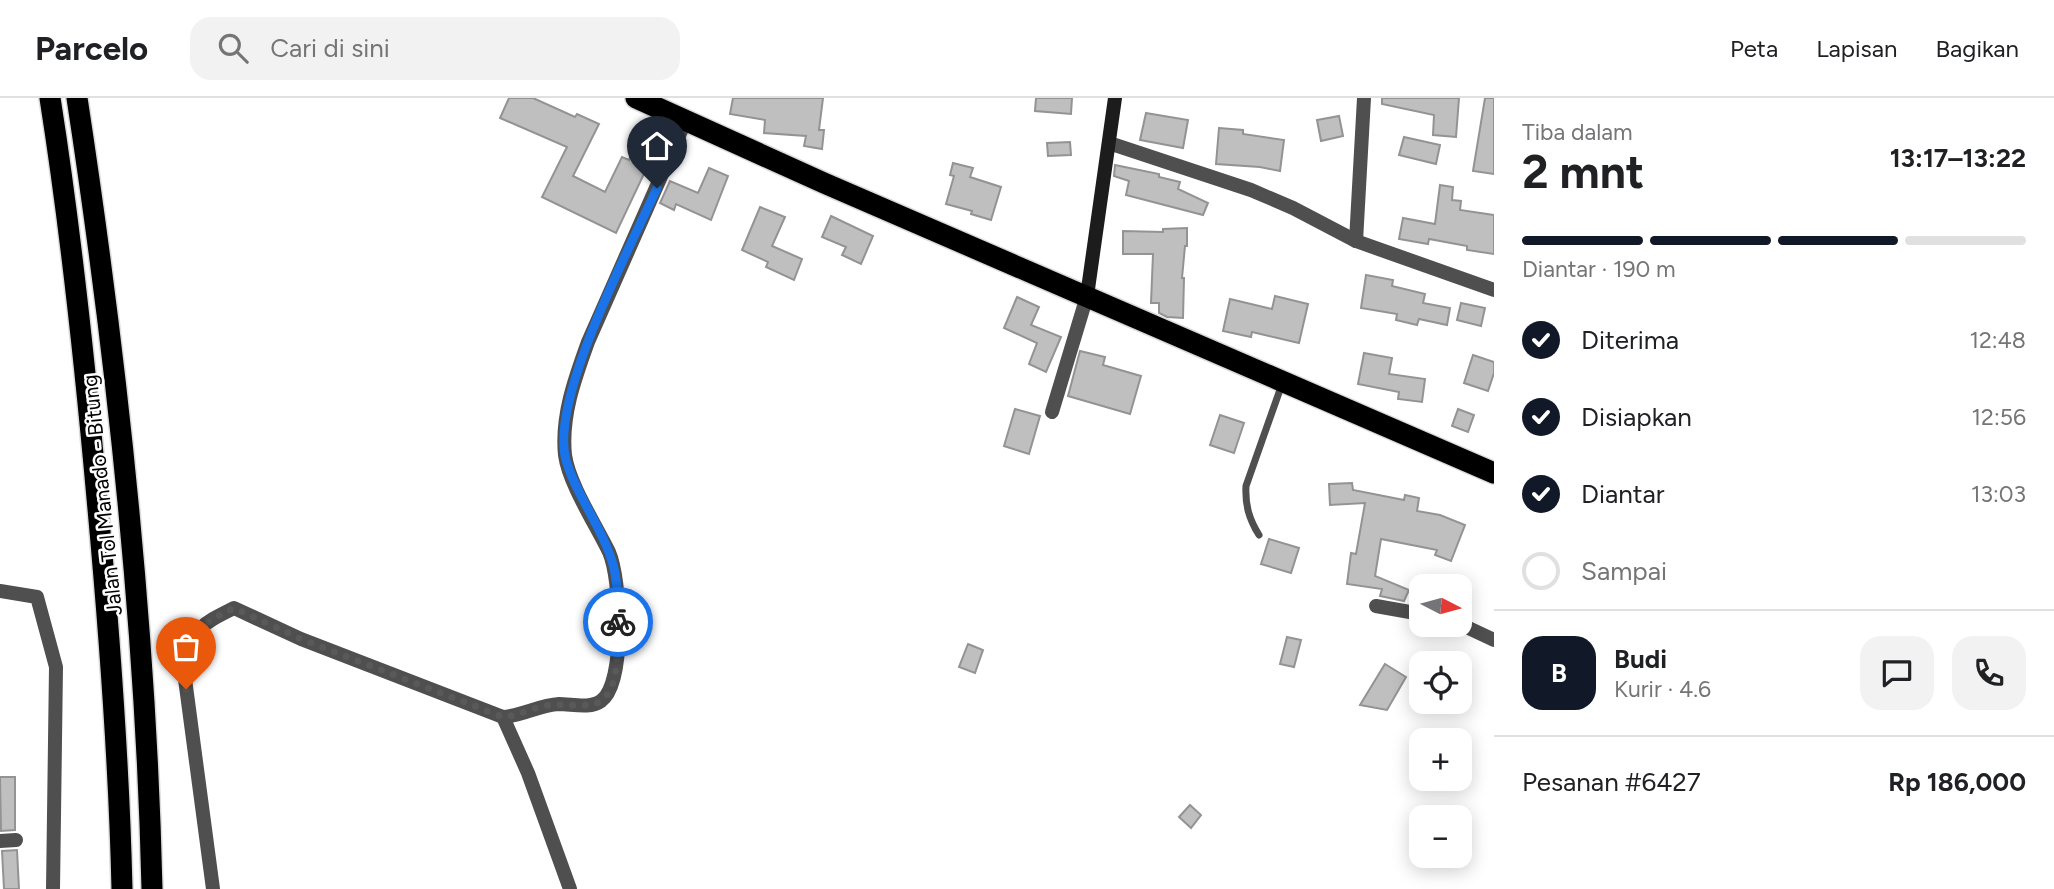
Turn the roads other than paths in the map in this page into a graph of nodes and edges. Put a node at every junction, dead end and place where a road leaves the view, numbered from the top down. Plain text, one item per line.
1 (50, 98) edge
2 (78, 98) edge
3 (636, 98) edge
4 (1115, 98) edge
5 (1364, 98) edge
6 (685, 122) junction
7 (1109, 143) junction
8 (1356, 241) junction
9 (1494, 290) edge
10 (1087, 296) junction
11 (1283, 382) junction
12 (1052, 412) dead end
13 (1493, 466) edge
14 (1259, 535) dead end
15 (0, 591) edge
16 (1376, 606) dead end
17 (1409, 612) edge
18 (1472, 630) edge
19 (1494, 640) edge
20 (503, 717) junction
21 (16, 840) dead end
22 (0, 841) edge
23 (53, 889) edge
24 (122, 889) edge
25 (152, 889) edge
26 (213, 889) edge
27 (570, 889) edge

1 - 24 highway, Jalan Tol Manado - Bitung
2 - 25 highway, Jalan Tol Manado - Bitung
3 - 6 highway
4 - 7 street
5 - 8 street
6 - 10 highway
6 - 20 street
7 - 8 street
7 - 10 street
8 - 9 street
10 - 11 highway
10 - 12 street
11 - 13 highway
11 - 14 lane
15 - 23 street
16 - 17 street
18 - 19 street
20 - 26 street
20 - 27 street
21 - 22 street

